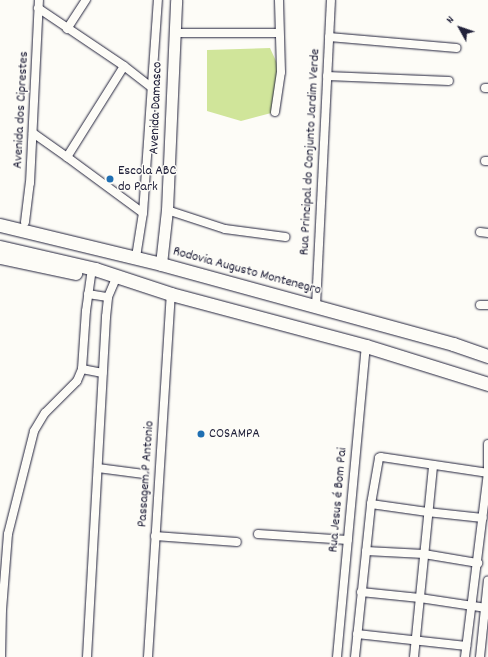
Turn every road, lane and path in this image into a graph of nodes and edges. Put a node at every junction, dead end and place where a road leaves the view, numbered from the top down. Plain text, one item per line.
1 (86, 0) edge
2 (158, 0) edge
3 (176, 0) edge
4 (279, 0) edge
5 (331, 0) edge
6 (39, 4) edge
7 (67, 28) junction
8 (174, 33) junction
9 (279, 33) junction
10 (329, 37) junction
11 (457, 48) dead end
12 (124, 66) junction
13 (327, 76) junction
14 (449, 81) dead end
15 (151, 87) junction
16 (275, 112) dead end
17 (33, 133) junction
18 (67, 157) junction
19 (167, 210) junction
20 (143, 214) junction
21 (0, 216) edge
22 (25, 222) junction
23 (0, 225) edge
24 (285, 237) dead end
25 (0, 247) edge
26 (118, 253) junction
27 (0, 257) edge
28 (136, 258) junction
29 (161, 264) junction
30 (93, 272) junction
31 (117, 276) junction
32 (88, 294) junction
33 (171, 294) junction
34 (108, 297) junction
35 (316, 306) junction
36 (366, 346) junction
37 (488, 356) edge
38 (82, 370) junction
39 (103, 373) junction
40 (488, 384) edge
41 (488, 444) edge
42 (433, 465) junction
43 (98, 468) junction
44 (488, 472) edge
45 (144, 474) dead end
46 (370, 504) junction
47 (427, 512) junction
48 (483, 518) junction
49 (258, 534) dead end
50 (155, 536) junction
51 (348, 540) junction
52 (237, 542) dead end
53 (366, 551) junction
54 (424, 554) junction
55 (478, 562) junction
56 (488, 580) edge
57 (360, 592) junction
58 (420, 598) junction
59 (471, 606) junction
60 (486, 608) junction
61 (357, 634) junction
62 (416, 640) junction
63 (466, 646) junction
64 (1, 657) edge
65 (87, 657) edge
66 (148, 657) edge
67 (337, 657) edge
68 (355, 657) edge
69 (414, 657) edge
70 (465, 657) edge
71 (480, 657) edge

1 - 7 street
2 - 15 street, Avenida Damasco
3 - 8 street, Avenida Damasco
4 - 9 street
5 - 10 street, Rua Principal do Conjunto Jardim Verde
6 - 7 street
6 - 17 street, Avenida dos Ciprestes
7 - 12 street
8 - 9 street
8 - 19 street, Avenida Damasco
9 - 16 street
10 - 11 street
10 - 13 street, Rua Principal do Conjunto Jardim Verde
12 - 15 street
12 - 18 street
13 - 14 street
13 - 35 street, Rua Principal do Conjunto Jardim Verde
15 - 20 street, Avenida Damasco
17 - 18 street
17 - 22 street, Avenida dos Ciprestes
18 - 20 street
19 - 24 street
19 - 29 street, Avenida Damasco
20 - 28 street, Avenida Damasco
21 - 22 main road, Rodovia Augusto Montenegro
22 - 26 main road, Rodovia Augusto Montenegro
23 - 26 main road
25 - 30 main road
26 - 28 main road, Rodovia Augusto Montenegro
27 - 30 main road
28 - 29 main road, Rodovia Augusto Montenegro
29 - 35 main road, Rodovia Augusto Montenegro
30 - 31 main road
30 - 32 street
31 - 33 main road
31 - 34 street
32 - 34 street
32 - 38 street
33 - 36 main road
33 - 50 street, Passagem P Antonio
34 - 39 street
35 - 37 main road, Rodovia Augusto Montenegro
36 - 40 main road
36 - 51 street, Rua Jesus é Bom Pai
38 - 39 street
38 - 64 street
39 - 43 street
41 - 44 street
42 - 44 street
42 - 46 street
42 - 47 street
43 - 45 street
43 - 65 street
44 - 48 street
46 - 47 street
46 - 53 street
47 - 48 street
47 - 54 street
48 - 55 street
49 - 51 street
50 - 52 street
50 - 66 street, Passagem P Antonio
51 - 67 street, Rua Jesus é Bom Pai
53 - 54 street
53 - 57 street
54 - 55 street
54 - 58 street
55 - 59 street
56 - 60 street
57 - 58 street
57 - 61 street
58 - 59 street
58 - 62 street
59 - 60 street
59 - 63 street
60 - 71 street
61 - 62 street
61 - 68 street
62 - 63 street
62 - 69 street
63 - 70 street

